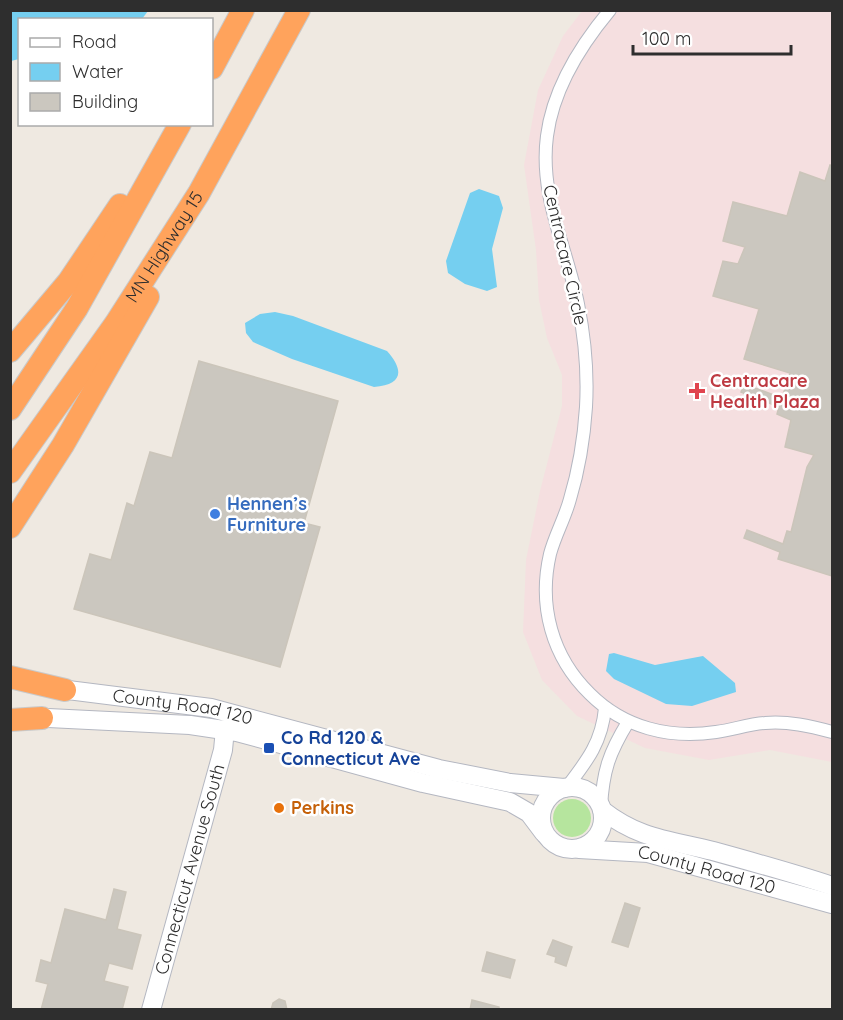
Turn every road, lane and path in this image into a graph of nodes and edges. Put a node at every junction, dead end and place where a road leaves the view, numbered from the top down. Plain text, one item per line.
1 (299, 10) edge
2 (610, 10) edge
3 (239, 18) edge
4 (213, 60) edge
5 (213, 66) edge
6 (169, 126) edge
7 (179, 126) edge
8 (204, 185) junction
9 (10, 351) edge
10 (10, 409) edge
11 (10, 472) edge
12 (10, 527) edge
13 (10, 677) edge
14 (10, 682) edge
15 (65, 690) junction
16 (605, 708) junction
17 (10, 715) edge
18 (42, 718) junction
19 (10, 720) edge
20 (628, 722) junction
21 (225, 729) junction
22 (832, 732) edge
23 (566, 787) junction
24 (602, 809) junction
25 (544, 832) junction
26 (579, 849) junction
27 (832, 886) edge
28 (832, 904) edge
29 (151, 1010) edge

1 - 8 highway, MN Highway 15
2 - 16 street, Centracare Circle
3 - 4 highway
3 - 5 highway
6 - 9 highway
7 - 10 highway
8 - 11 highway, MN Highway 15
8 - 12 highway
13 - 15 highway
14 - 15 street, County Road 120
15 - 23 street, County Road 120
16 - 20 street, Centracare Circle
16 - 23 street
17 - 18 street, County Road 120
18 - 19 highway
18 - 21 street, County Road 120
20 - 22 street, Centracare Circle
20 - 24 street
21 - 25 street, County Road 120
21 - 29 street, Connecticut Avenue South
23 - 24 street
23 - 25 street
24 - 26 street
24 - 27 street, County Road 120
25 - 26 street
26 - 28 street, County Road 120

